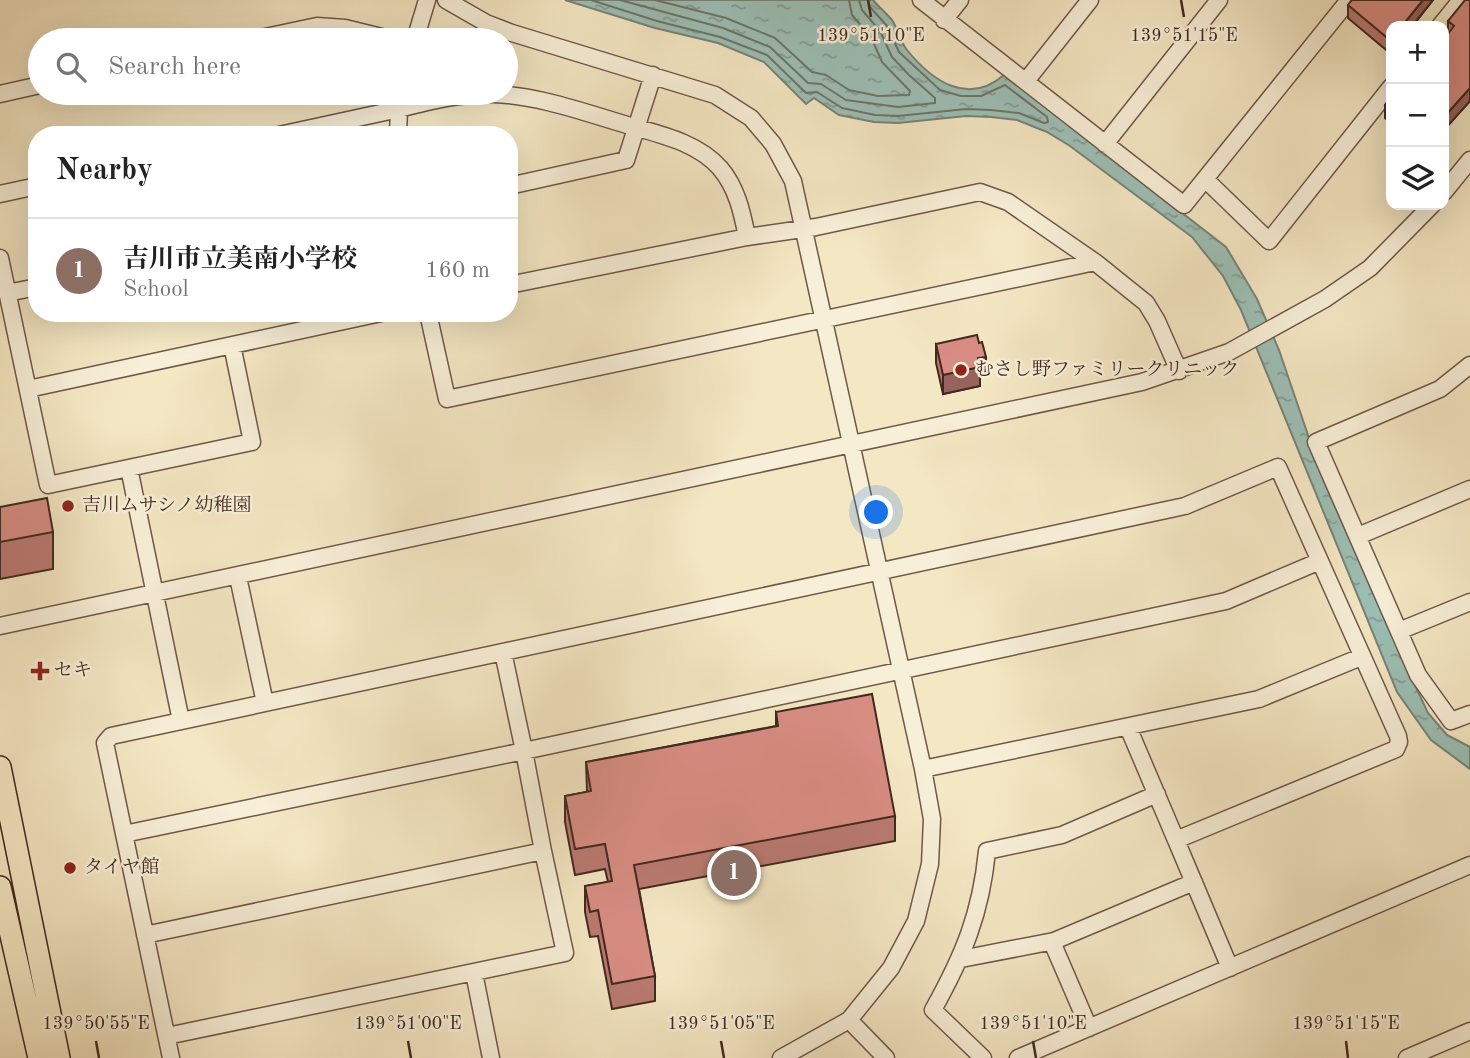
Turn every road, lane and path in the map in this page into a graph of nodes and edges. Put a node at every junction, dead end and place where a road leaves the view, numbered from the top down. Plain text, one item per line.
1 (426, 0) edge
2 (446, 0) edge
3 (921, 0) edge
4 (960, 0) edge
5 (1090, 0) edge
6 (1219, 0) edge
7 (1349, 0) edge
8 (1461, 0) edge
9 (944, 20) junction
10 (1444, 21) edge
11 (308, 28) edge
12 (345, 28) edge
13 (418, 28) edge
14 (501, 28) edge
15 (518, 33) edge
16 (653, 75) junction
17 (1026, 81) junction
18 (28, 88) edge
19 (1386, 93) edge
20 (0, 94) edge
21 (518, 96) edge
22 (400, 105) edge
23 (417, 105) edge
24 (399, 109) junction
25 (321, 126) edge
26 (398, 126) edge
27 (636, 128) junction
28 (1105, 144) junction
29 (1470, 160) edge
30 (1205, 180) junction
31 (1464, 180) edge
32 (518, 184) edge
33 (28, 188) edge
34 (0, 194) edge
35 (1427, 210) edge
36 (805, 228) junction
37 (747, 237) junction
38 (0, 258) edge
39 (1095, 262) junction
40 (518, 283) edge
41 (28, 289) edge
42 (7, 293) junction
43 (824, 319) junction
44 (339, 322) edge
45 (430, 322) edge
46 (232, 345) junction
47 (1470, 365) edge
48 (1179, 371) junction
49 (27, 389) junction
50 (852, 446) junction
51 (129, 468) junction
52 (1470, 489) edge
53 (1358, 536) junction
54 (1320, 561) junction
55 (878, 571) junction
56 (238, 577) junction
57 (154, 594) junction
58 (1470, 601) edge
59 (0, 626) edge
60 (1399, 631) junction
61 (503, 652) junction
62 (1361, 657) junction
63 (901, 670) junction
64 (265, 703) junction
65 (1470, 714) edge
66 (181, 721) junction
67 (1128, 727) junction
68 (524, 751) junction
69 (0, 767) edge
70 (923, 769) junction
71 (1157, 794) junction
72 (124, 834) junction
73 (1176, 840) junction
74 (543, 851) junction
75 (1470, 865) edge
76 (1194, 882) junction
77 (0, 887) edge
78 (145, 935) junction
79 (6, 937) edge
80 (1052, 942) junction
81 (961, 959) junction
82 (9, 963) edge
83 (1230, 968) junction
84 (474, 973) junction
85 (849, 1020) junction
86 (1089, 1028) junction
87 (1470, 1031) edge
88 (167, 1036) junction
89 (1052, 1051) edge
90 (39, 1058) edge
91 (59, 1058) edge
92 (171, 1058) edge
93 (491, 1058) edge
94 (781, 1058) edge
95 (886, 1058) edge
96 (983, 1058) edge
97 (1018, 1058) edge
98 (1407, 1058) edge

1 - 13 street
2 - 14 street
3 - 9 street
4 - 9 street
5 - 17 street
6 - 28 street
7 - 30 street
8 - 10 street
9 - 17 street
11 - 12 street
15 - 16 street
16 - 27 street
16 - 36 street
17 - 28 street
18 - 20 street
19 - 30 street
21 - 27 street
22 - 24 street
23 - 24 street
24 - 25 street
24 - 26 street
27 - 32 street
27 - 37 street
28 - 30 street
29 - 31 street
33 - 34 street
35 - 48 street
36 - 37 street
36 - 39 street
36 - 43 street
37 - 40 street
38 - 42 street
39 - 43 street
39 - 48 street
41 - 42 street
42 - 49 street
43 - 45 street
43 - 50 street
44 - 46 street
46 - 49 street
46 - 51 street
47 - 53 street
48 - 50 street
49 - 51 street
50 - 55 street
50 - 56 street
51 - 57 street
52 - 53 street
53 - 60 street
54 - 55 street
54 - 62 street
54 - 63 street
55 - 61 street
55 - 63 street
56 - 57 street
56 - 64 street
57 - 59 street
57 - 66 street
58 - 60 street
60 - 65 street
61 - 64 street
61 - 68 street
62 - 67 street
62 - 73 street
63 - 68 street
63 - 70 street
64 - 66 street
66 - 72 street
67 - 70 street
67 - 71 street
68 - 72 street
68 - 74 street
69 - 91 main road
70 - 85 street
71 - 73 street
71 - 81 street
72 - 78 street
73 - 76 street
74 - 78 street
74 - 84 street
75 - 83 street
76 - 80 street
76 - 83 street
77 - 79 main road
78 - 88 street
79 - 82 main road
80 - 81 street
80 - 86 street
81 - 96 street
82 - 90 main road
83 - 86 street
84 - 88 street
84 - 93 street
85 - 94 street
85 - 95 street
86 - 89 street
87 - 98 street
88 - 92 street
89 - 97 street

